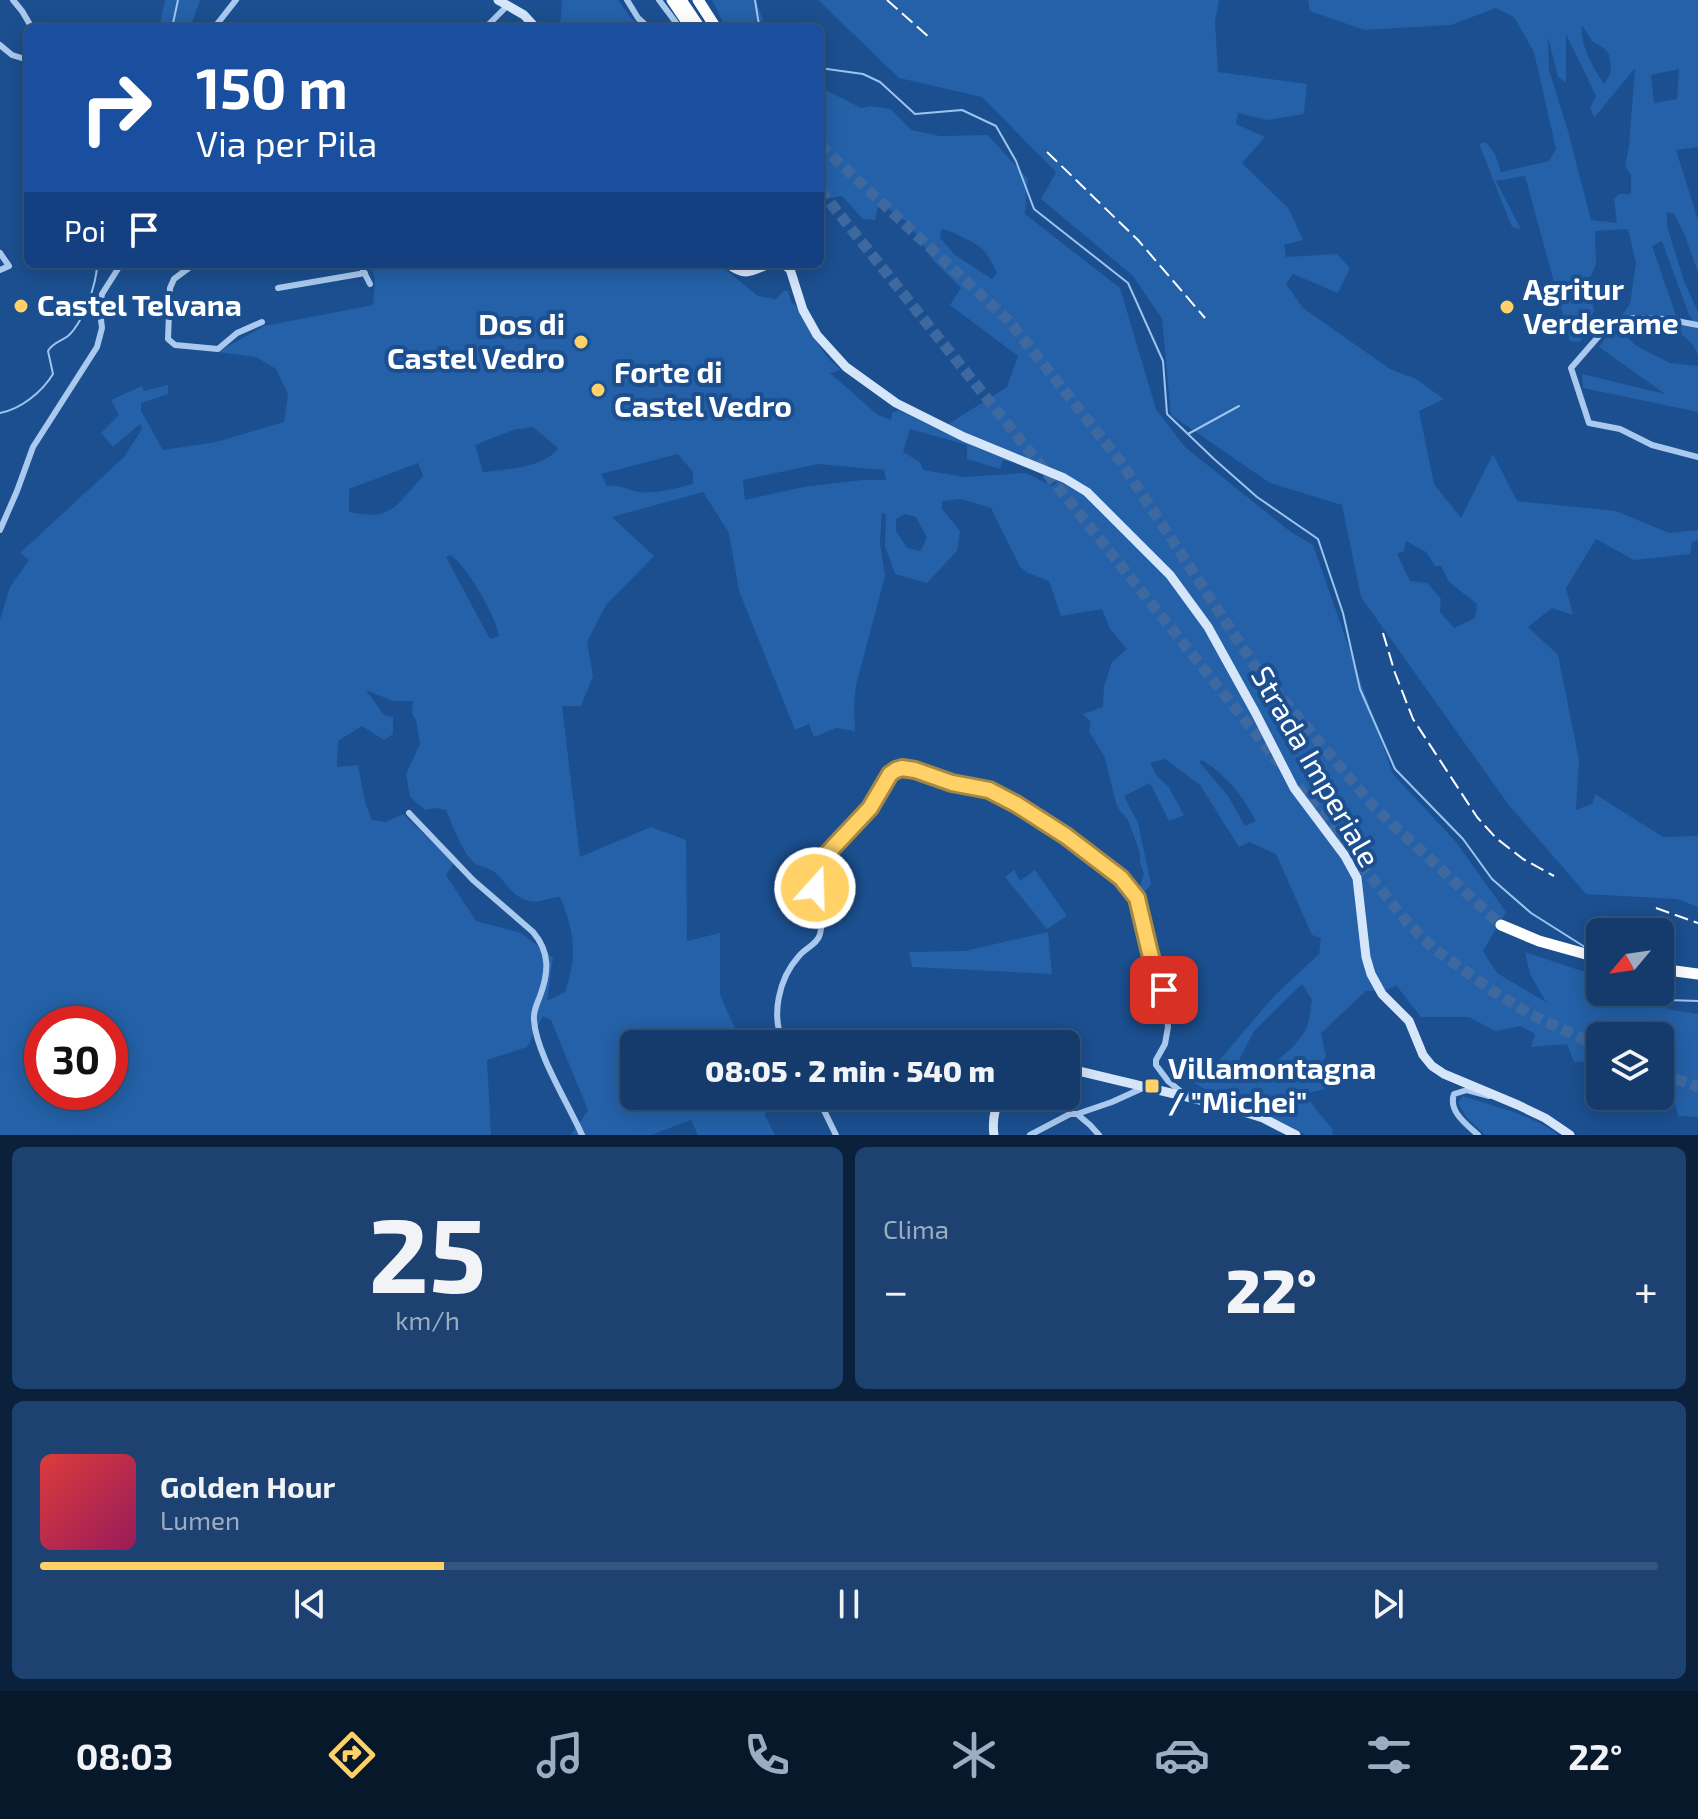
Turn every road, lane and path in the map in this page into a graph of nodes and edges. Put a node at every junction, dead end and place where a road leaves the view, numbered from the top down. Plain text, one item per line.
1 (13, 0) edge
2 (236, 0) edge
3 (627, 0) edge
4 (659, 0) edge
5 (672, 0) edge
6 (681, 0) edge
7 (698, 0) edge
8 (503, 2) edge
9 (30, 24) edge
10 (217, 24) edge
11 (488, 24) edge
12 (532, 24) edge
13 (645, 24) edge
14 (677, 24) edge
15 (688, 24) edge
16 (697, 24) edge
17 (713, 24) edge
18 (0, 45) edge
19 (24, 59) edge
20 (0, 253) edge
21 (118, 268) edge
22 (189, 268) edge
23 (362, 268) edge
24 (734, 268) edge
25 (760, 268) edge
26 (786, 268) edge
27 (0, 270) edge
28 (365, 273) junction
29 (370, 284) dead end
30 (278, 288) dead end
31 (262, 322) dead end
32 (1698, 325) edge
33 (1698, 457) edge
34 (0, 530) edge
35 (409, 813) dead end
36 (1501, 925) tunnel mouth
37 (1586, 954) edge
38 (1674, 971) edge
39 (1698, 974) edge
40 (778, 1030) edge
41 (1080, 1071) edge
42 (1145, 1087) junction
43 (1188, 1097) junction
44 (1501, 1097) junction
45 (824, 1110) edge
46 (994, 1110) edge
47 (1077, 1114) junction
48 (582, 1135) edge
49 (836, 1135) edge
50 (994, 1135) edge
51 (1030, 1135) edge
52 (1099, 1135) edge
53 (1296, 1135) edge
54 (1478, 1135) edge
55 (1570, 1135) edge

1 - 9 street
2 - 10 street
3 - 13 street
4 - 14 street
5 - 15 highway
6 - 16 highway
7 - 17 highway
8 - 11 street
8 - 12 street
18 - 19 street
20 - 27 street
21 - 34 street
22 - 31 street
23 - 28 street
24 - 25 street
26 - 44 street, Strada Imperiale
28 - 29 street
28 - 30 street
32 - 33 street
35 - 48 street
36 - 37 highway
38 - 39 highway
40 - 43 street
41 - 42 street
42 - 43 street
42 - 47 street
43 - 53 street
44 - 54 street
44 - 55 street, Strada Imperiale
45 - 49 street
46 - 50 street
47 - 51 street
47 - 52 street

